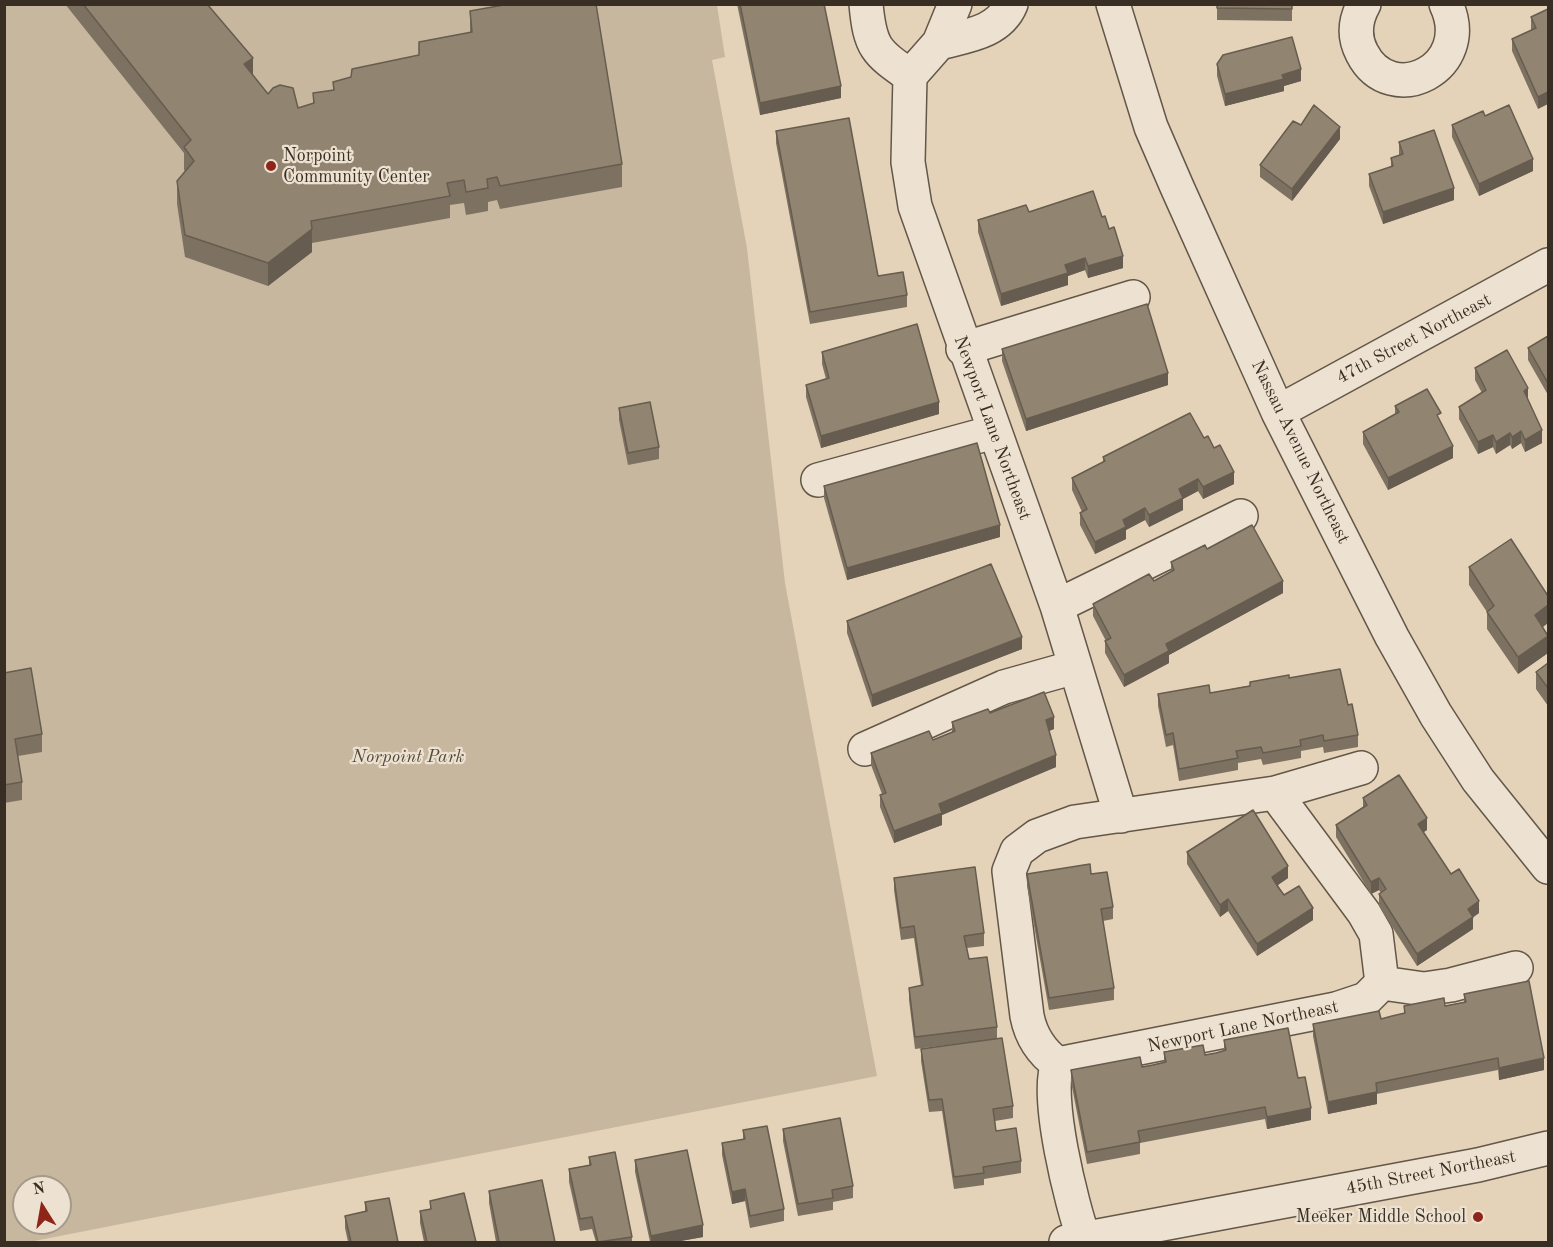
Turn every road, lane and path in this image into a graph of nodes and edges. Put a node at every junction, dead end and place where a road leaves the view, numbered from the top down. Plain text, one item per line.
1 (866, 4) edge
2 (955, 4) edge
3 (1011, 4) edge
4 (1113, 4) edge
5 (1364, 4) edge
6 (1446, 4) edge
7 (939, 43) junction
8 (910, 76) junction
9 (1548, 266) edge
10 (1133, 297) dead end
11 (963, 349) junction
12 (1278, 412) junction
13 (994, 432) junction
14 (818, 480) dead end
15 (1240, 516) dead end
16 (1057, 606) junction
17 (1075, 667) junction
18 (865, 749) dead end
19 (1361, 768) dead end
20 (1275, 793) junction
21 (1121, 816) junction
22 (1548, 867) edge
23 (1516, 968) dead end
24 (1382, 984) junction
25 (1058, 1064) junction
26 (1548, 1148) edge
27 (1075, 1241) edge

1 - 8 street
2 - 7 street
3 - 7 street
4 - 12 street, Nassau Avenue Northeast
5 - 6 street
7 - 8 street
8 - 11 street, Newport Lane Northeast
9 - 12 street, 47th Street Northeast
10 - 11 street
11 - 13 street, Newport Lane Northeast
12 - 22 street, Nassau Avenue Northeast
13 - 14 street
13 - 16 street, Newport Lane Northeast
15 - 16 street
16 - 17 street, Newport Lane Northeast
17 - 18 street
17 - 21 street, Newport Lane Northeast
19 - 20 street
20 - 21 street
20 - 24 street
21 - 25 street
23 - 24 street
24 - 25 street, Newport Lane Northeast
25 - 27 street
26 - 27 street, 45th Street Northeast

